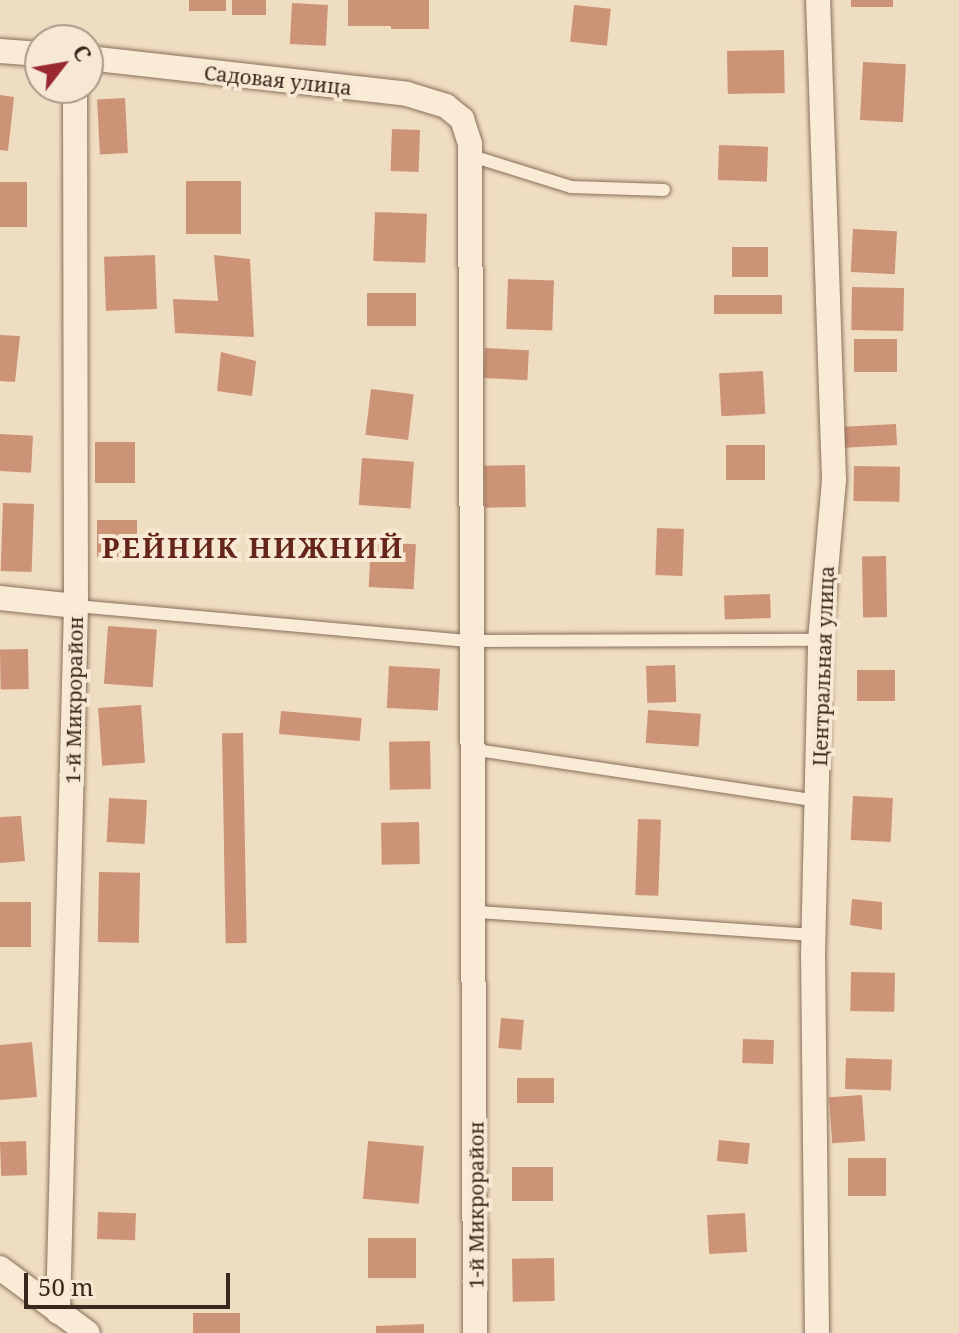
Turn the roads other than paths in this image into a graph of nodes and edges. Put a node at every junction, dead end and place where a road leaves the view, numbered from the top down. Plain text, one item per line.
1 (818, 0) edge
2 (0, 51) edge
3 (24, 53) edge
4 (104, 60) edge
5 (75, 104) edge
6 (462, 119) joint
7 (472, 156) junction
8 (664, 190) dead end
9 (0, 598) edge
10 (76, 606) junction
11 (820, 640) junction
12 (467, 641) junction
13 (477, 750) junction
14 (819, 801) junction
15 (477, 912) junction
16 (814, 935) junction
17 (0, 1268) edge
18 (58, 1312) junction
19 (88, 1333) edge
20 (475, 1333) edge
21 (817, 1333) edge

1 - 11 street, Центральная улица
2 - 3 street
4 - 6 street, Садовая улица
5 - 10 street, 1-й Микрорайон
6 - 7 street, 1-й Микрорайон
7 - 8 lane
7 - 12 street, 1-й Микрорайон
9 - 10 street
10 - 12 lane
10 - 18 street, 1-й Микрорайон
11 - 12 lane
11 - 14 street, Центральная улица
12 - 13 street, 1-й Микрорайон
13 - 14 lane
13 - 15 street, 1-й Микрорайон
14 - 16 street, Центральная улица
15 - 16 lane
15 - 20 street, 1-й Микрорайон
16 - 21 street, Центральная улица
17 - 18 street
18 - 19 street

